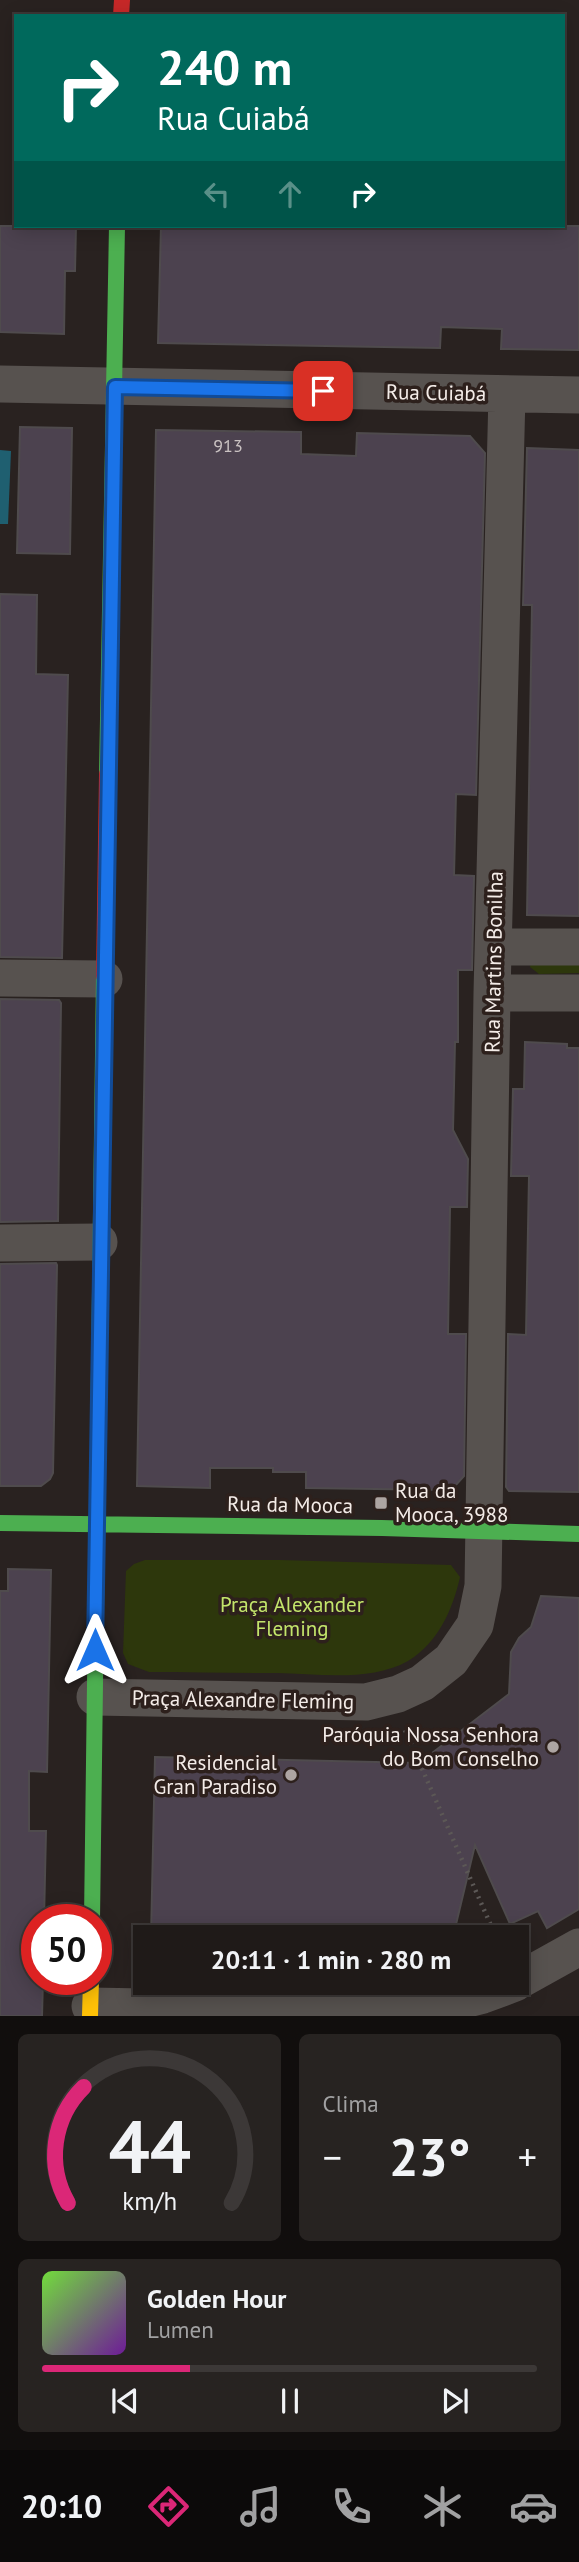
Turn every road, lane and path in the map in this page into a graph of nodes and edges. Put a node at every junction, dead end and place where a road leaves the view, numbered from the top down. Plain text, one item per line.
1 (117, 228) edge
2 (0, 384) edge
3 (115, 387) junction
4 (507, 394) junction
5 (579, 395) edge
6 (495, 947) junction
7 (579, 947) edge
8 (0, 978) edge
9 (104, 979) junction
10 (492, 993) junction
11 (579, 993) edge
12 (99, 1242) junction
13 (0, 1243) edge
14 (0, 1523) edge
15 (96, 1524) junction
16 (484, 1530) junction
17 (579, 1534) edge
18 (390, 1696) junction
19 (95, 1697) junction
20 (92, 1904) edge
21 (491, 1925) edge
22 (577, 1953) edge
23 (529, 1976) edge
24 (483, 1995) edge
25 (90, 2000) edge

1 - 3 main road
2 - 3 street, Rua Cuiabá
3 - 4 street, Rua Cuiabá
3 - 9 main road
4 - 5 street, Rua Cuiabá
4 - 6 street, Rua Martins Bonilha
6 - 7 street
6 - 10 street, Rua Martins Bonilha
8 - 9 street
9 - 12 main road
10 - 11 street
10 - 16 street, Rua Martins Bonilha
12 - 13 street
12 - 15 main road
14 - 15 main road, Rua da Mooca
15 - 16 main road, Rua da Mooca
15 - 19 main road
16 - 17 main road, Rua da Mooca
16 - 18 street, Praça Alexandre Fleming
18 - 19 street, Praça Alexandre Fleming
18 - 21 path
19 - 20 main road
22 - 23 street
24 - 25 street

